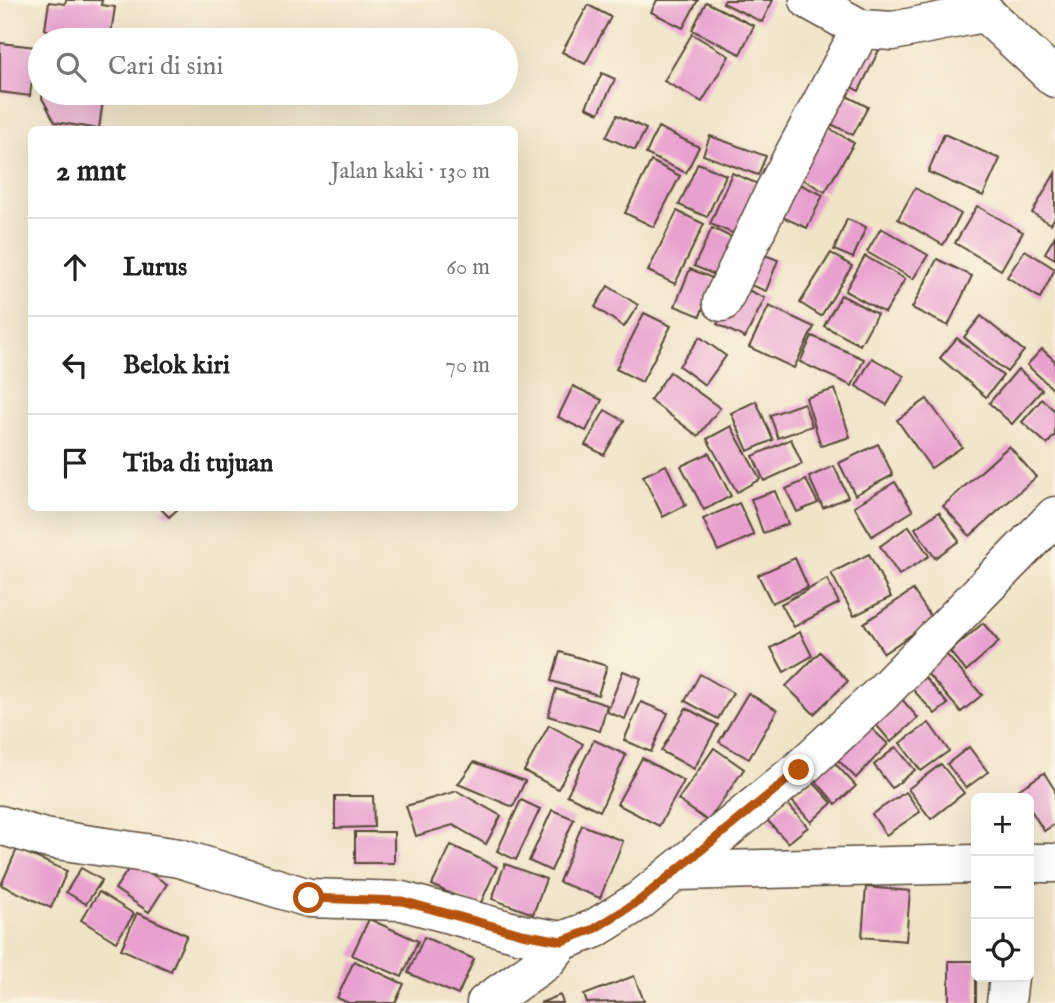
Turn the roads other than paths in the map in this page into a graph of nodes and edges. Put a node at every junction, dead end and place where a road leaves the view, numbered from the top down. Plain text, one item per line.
1 (809, 0) edge
2 (977, 6) edge
3 (861, 29) junction
4 (1055, 78) edge
5 (722, 302) dead end
6 (1055, 516) edge
7 (0, 825) edge
8 (1034, 863) edge
9 (1055, 863) edge
10 (971, 864) edge
11 (678, 871) junction
12 (562, 941) junction
13 (1008, 982) edge
14 (486, 1003) edge
15 (1006, 1003) edge

1 - 3 main road
2 - 3 main road
2 - 4 main road
3 - 5 main road
6 - 11 main road
7 - 12 main road
8 - 9 main road
10 - 11 main road
11 - 12 main road
12 - 14 main road
13 - 15 main road

